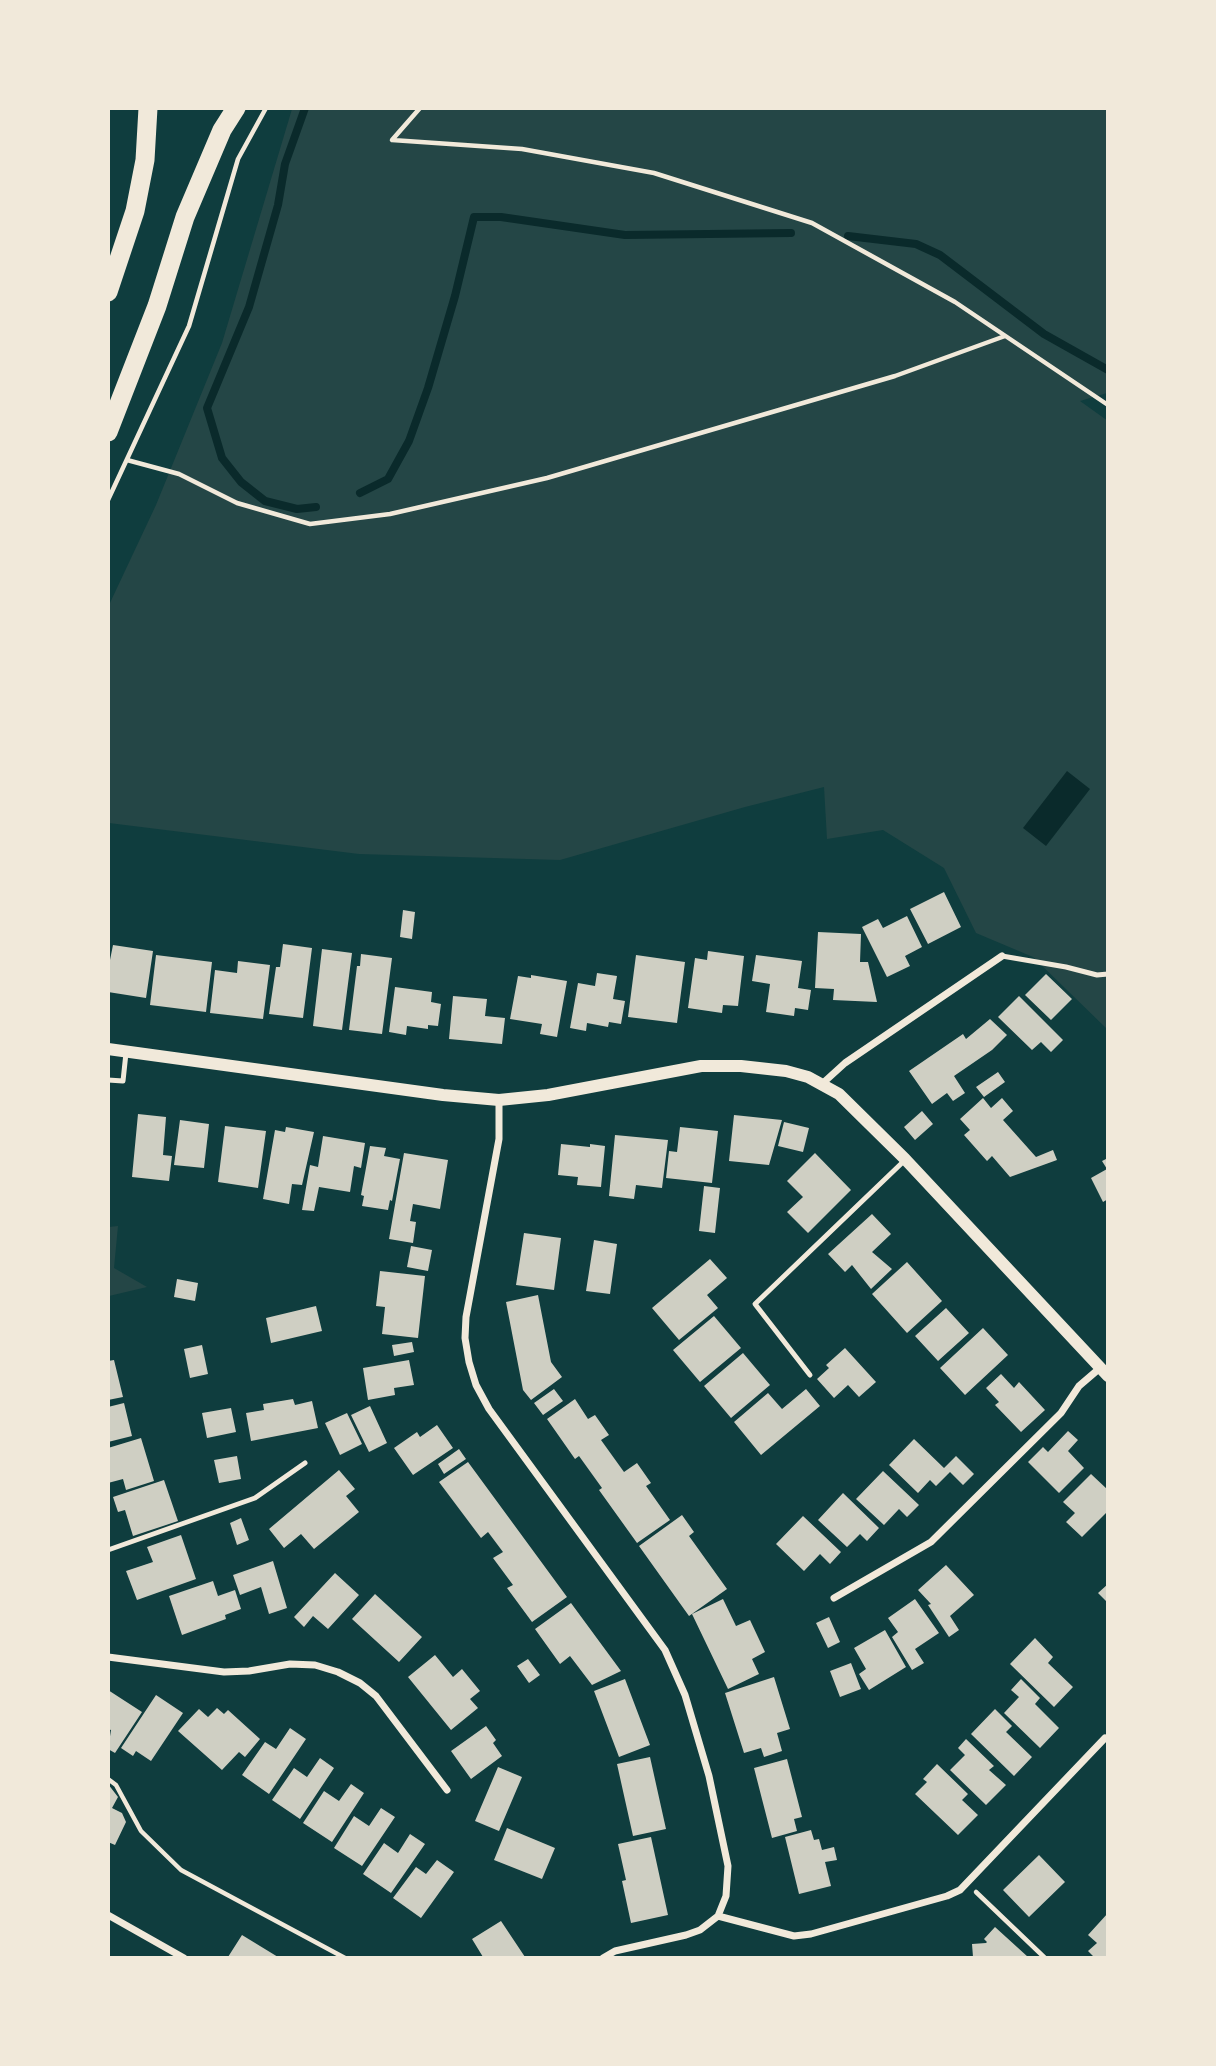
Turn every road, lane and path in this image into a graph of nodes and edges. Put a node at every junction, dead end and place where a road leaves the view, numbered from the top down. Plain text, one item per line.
1 (148, 108) edge
2 (236, 108) edge
3 (267, 108) edge
4 (420, 108) edge
5 (108, 292) edge
6 (1005, 336) junction
7 (1108, 405) edge
8 (108, 432) edge
9 (127, 460) junction
10 (108, 500) edge
11 (1002, 956) joint
12 (1108, 974) edge
13 (108, 1049) edge
14 (126, 1051) junction
15 (108, 1080) edge
16 (823, 1083) junction
17 (499, 1100) junction
18 (905, 1159) junction
19 (1104, 1372) edge
20 (810, 1375) dead end
21 (305, 1463) dead end
22 (108, 1550) edge
23 (834, 1598) dead end
24 (108, 1657) edge
25 (1105, 1738) dead end
26 (108, 1779) edge
27 (447, 1790) dead end
28 (968, 1884) junction
29 (108, 1915) edge
30 (718, 1916) junction
31 (184, 1958) edge
32 (345, 1958) edge
33 (603, 1958) edge
34 (1045, 1958) edge

1 - 5 highway
2 - 8 highway
3 - 9 path
4 - 6 path
6 - 7 path
6 - 9 path
9 - 10 path
11 - 12 lane
11 - 16 street
13 - 14 street
14 - 15 lane
14 - 17 street
16 - 17 street
16 - 18 street
17 - 30 street
18 - 19 street
18 - 20 lane
19 - 23 street
21 - 22 lane
24 - 27 street
25 - 28 street
26 - 32 path
28 - 30 street
28 - 34 path
29 - 31 street
30 - 33 street

